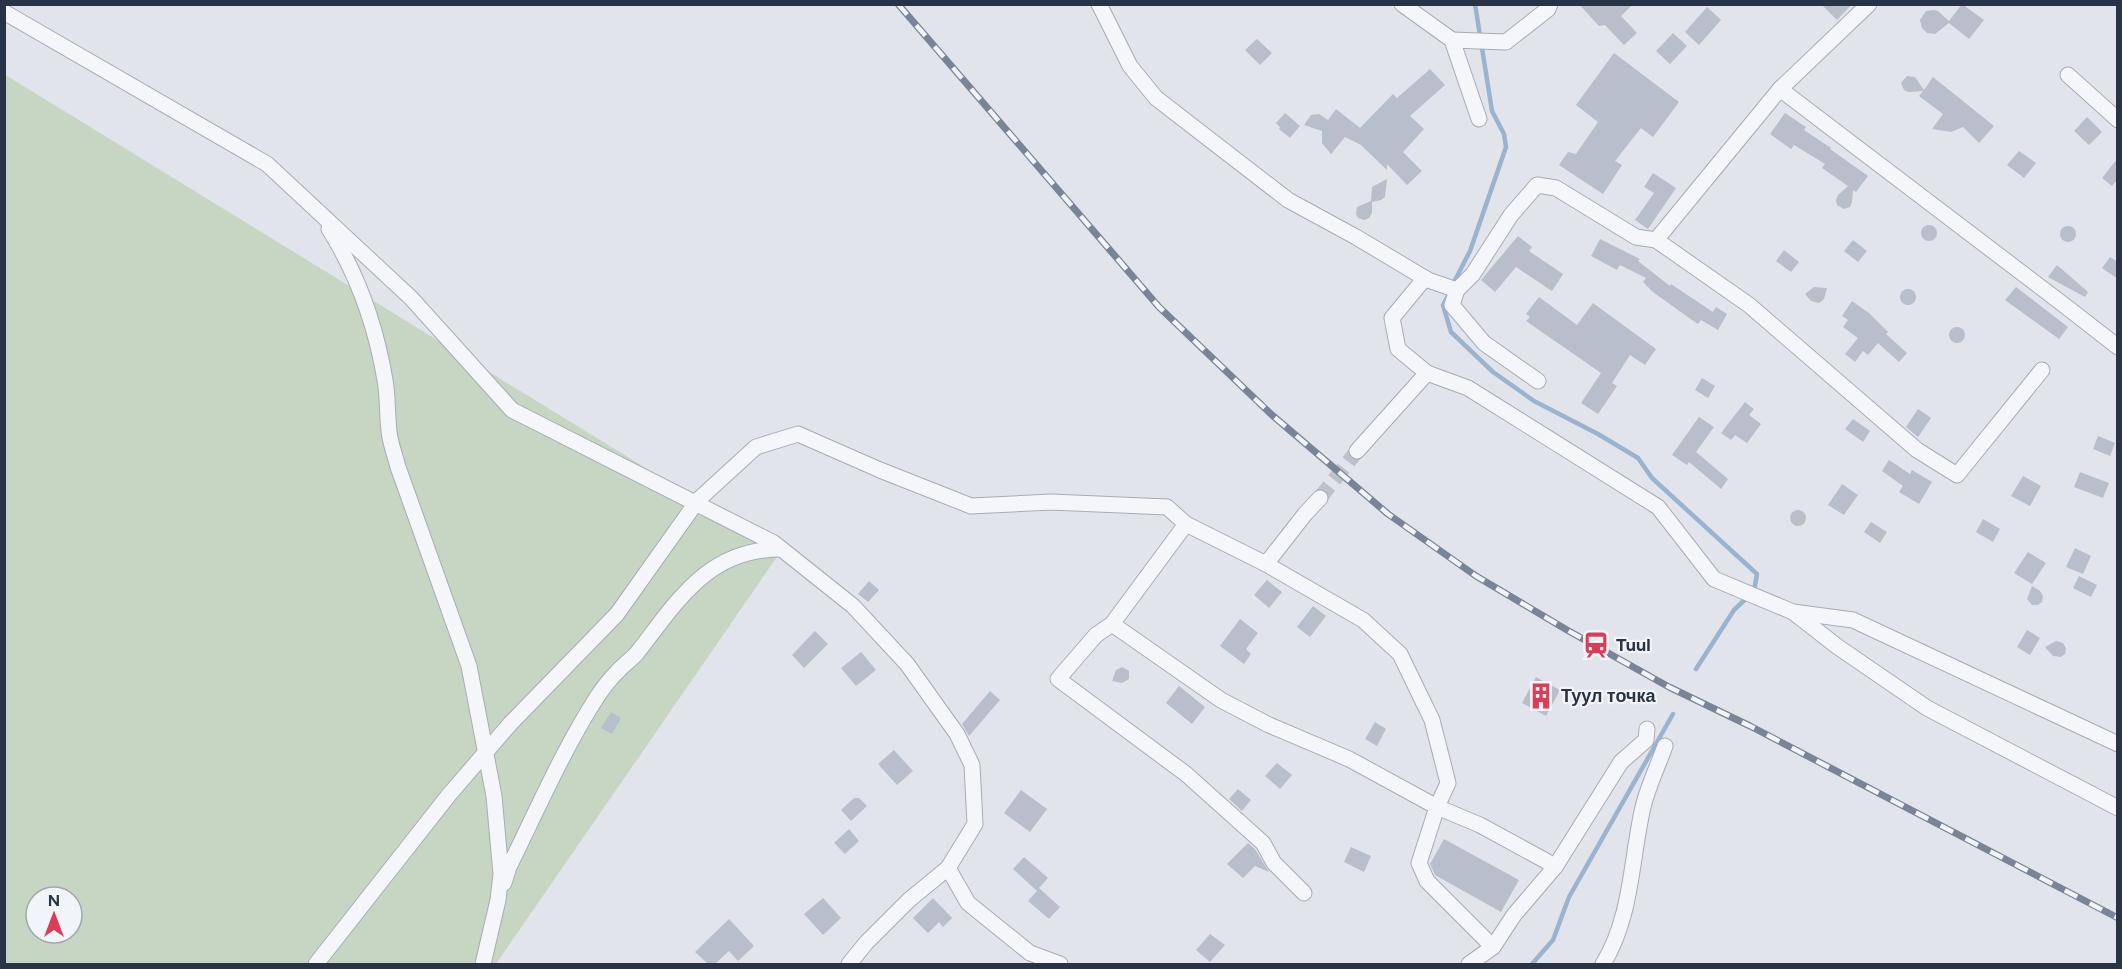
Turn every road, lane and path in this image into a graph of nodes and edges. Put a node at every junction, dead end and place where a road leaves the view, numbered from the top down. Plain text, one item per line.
1 (1099, 4) edge
2 (1402, 4) edge
3 (1550, 4) edge
4 (1869, 4) edge
5 (4, 12) edge
6 (1452, 40) junction
7 (2068, 75) dead end
8 (1780, 89) junction
9 (1479, 119) dead end
10 (2118, 120) edge
11 (319, 212) junction
12 (1656, 240) junction
13 (1425, 278) junction
14 (1452, 288) junction
15 (2118, 348) edge
16 (2042, 370) dead end
17 (1427, 373) junction
18 (1538, 381) dead end
19 (1357, 451) tunnel mouth
20 (1320, 498) tunnel mouth
21 (696, 504) junction
22 (1186, 524) junction
23 (781, 549) junction
24 (1266, 564) junction
25 (1793, 612) junction
26 (1112, 624) junction
27 (1647, 729) dead end
28 (2118, 744) edge
29 (1665, 746) dead end
30 (485, 753) junction
31 (1437, 807) junction
32 (2118, 808) edge
33 (1555, 867) junction
34 (948, 868) junction
35 (1304, 893) dead end
36 (498, 900) junction
37 (1493, 947) junction
38 (1055, 963) edge
39 (316, 964) edge
40 (483, 964) edge
41 (849, 964) edge
42 (1469, 964) edge
43 (1603, 964) edge

1 - 13 street
2 - 6 street
3 - 6 street
4 - 8 street
5 - 11 street
6 - 9 street
7 - 10 street
8 - 12 street
8 - 15 street
11 - 21 street
11 - 30 street
12 - 14 street
12 - 16 street
13 - 14 street
13 - 17 street
14 - 18 street
17 - 19 street
17 - 25 street
20 - 24 street
21 - 22 street
21 - 23 street
21 - 30 street
22 - 24 street
22 - 26 street
23 - 34 street
23 - 36 street
24 - 31 street
25 - 28 street
25 - 32 street
26 - 31 street
26 - 35 street
27 - 33 street
29 - 43 street
30 - 36 street
30 - 39 street
31 - 33 street
31 - 37 street
33 - 37 street
34 - 38 street
34 - 41 street
36 - 40 street
37 - 42 street

